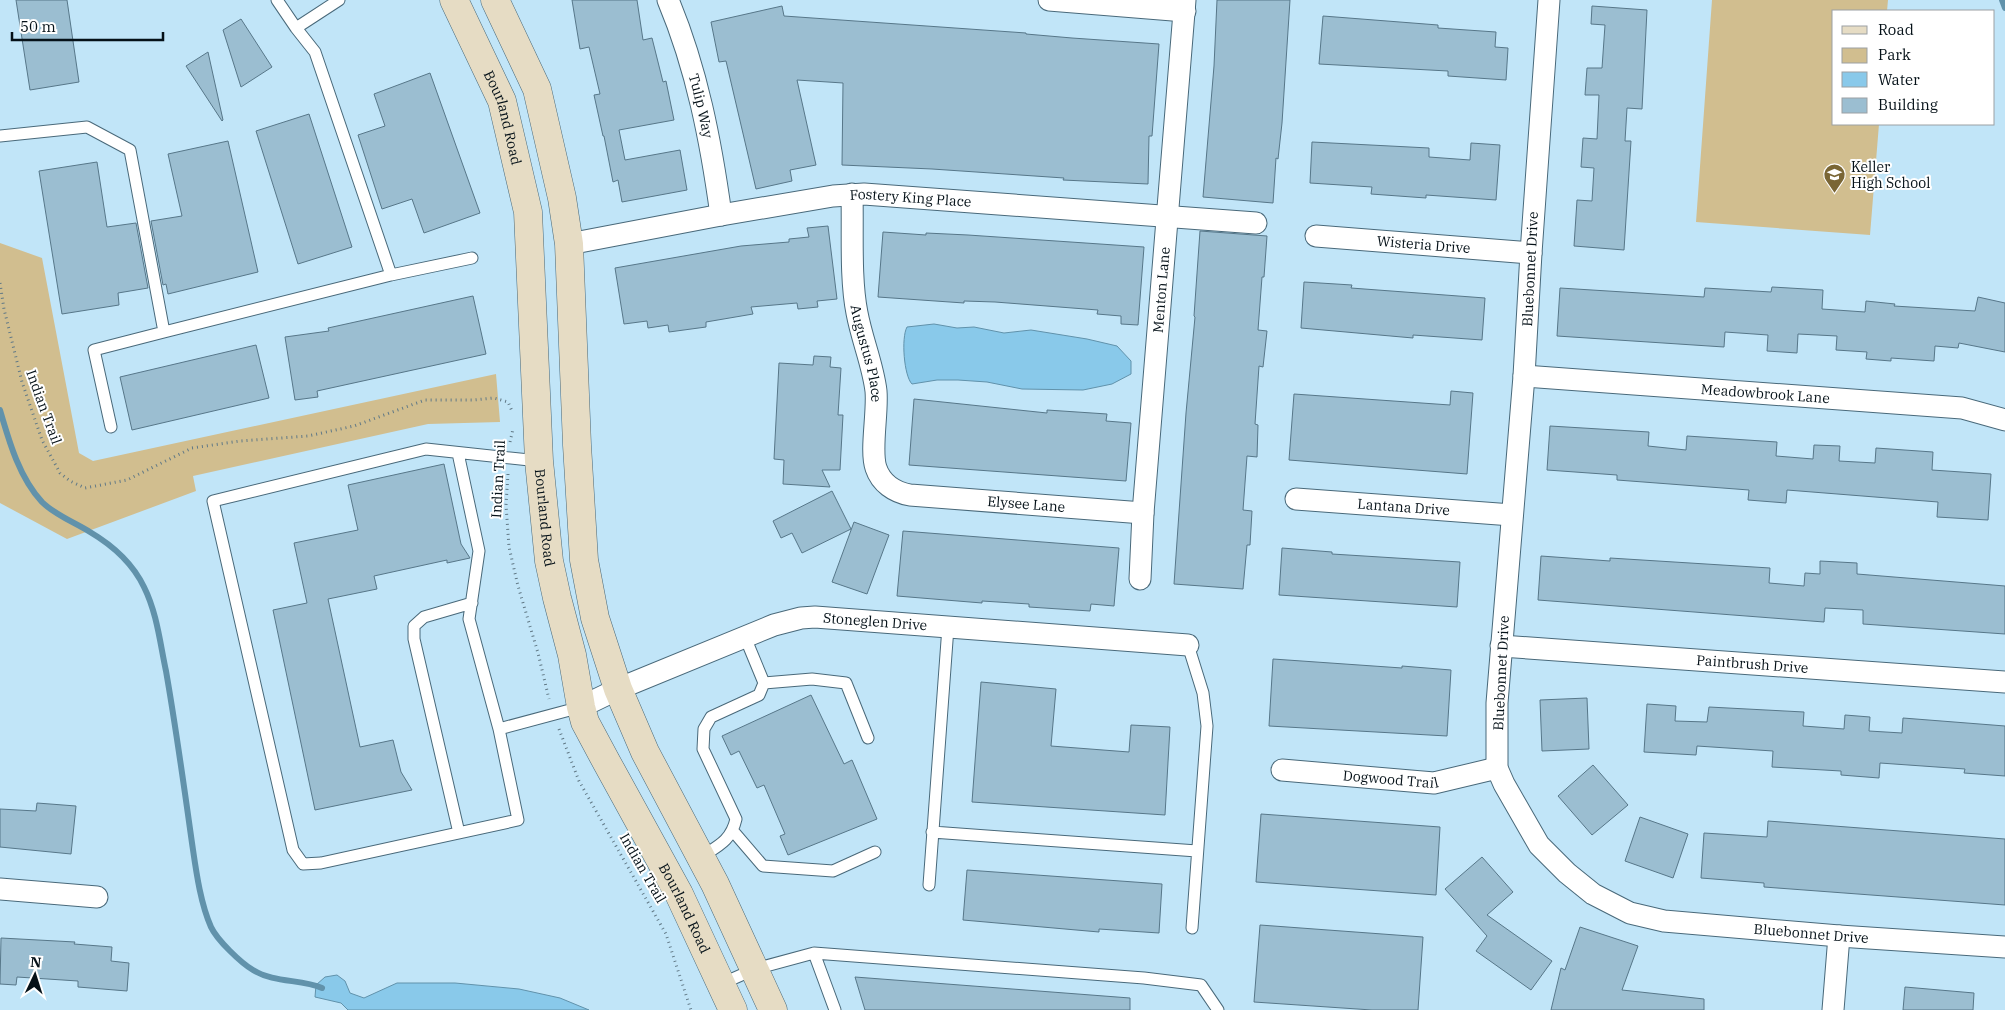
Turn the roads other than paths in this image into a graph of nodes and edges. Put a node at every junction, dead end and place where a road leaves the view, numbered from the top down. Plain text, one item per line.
1 (277, 0) edge
2 (339, 0) edge
3 (454, 0) edge
4 (496, 0) edge
5 (1049, 0) edge
6 (1549, 0) edge
7 (675, 2) edge
8 (1185, 6) edge
9 (296, 28) junction
10 (0, 136) edge
11 (852, 194) junction
12 (721, 215) junction
13 (1168, 216) junction
14 (1256, 223) dead end
15 (1316, 236) dead end
16 (569, 244) junction
17 (1531, 253) junction
18 (472, 258) dead end
19 (391, 275) junction
20 (164, 332) junction
21 (1524, 376) junction
22 (2005, 420) edge
23 (110, 427) dead end
24 (458, 453) junction
25 (539, 461) junction
26 (910, 495) joint
27 (1296, 499) dead end
28 (1143, 513) junction
29 (1512, 515) junction
30 (1140, 579) dead end
31 (472, 603) junction
32 (948, 627) junction
33 (745, 637) junction
34 (1188, 645) joint
35 (1501, 646) junction
36 (2005, 682) edge
37 (764, 683) junction
38 (618, 689) junction
39 (580, 707) junction
40 (499, 728) junction
41 (868, 738) dead end
42 (1498, 768) junction
43 (1282, 770) dead end
44 (734, 831) junction
45 (932, 832) junction
46 (459, 833) junction
47 (1197, 851) junction
48 (876, 852) dead end
49 (701, 857) junction
50 (928, 884) dead end
51 (0, 890) edge
52 (97, 897) dead end
53 (1192, 928) dead end
54 (1838, 936) junction
55 (2005, 947) edge
56 (814, 952) junction
57 (754, 969) junction
58 (721, 984) junction
59 (733, 1010) edge
60 (773, 1010) edge
61 (835, 1010) edge
62 (1218, 1010) edge
63 (1833, 1010) edge

1 - 9 lane
2 - 9 lane
3 - 25 main road, Bourland Road
4 - 16 main road
5 - 8 street
6 - 17 street, Bluebonnet Drive
7 - 12 street, Tulip Way
8 - 13 street, Menton Lane
9 - 19 lane
10 - 20 lane
11 - 12 street, Fostery King Place
11 - 13 street, Fostery King Place
11 - 26 street, Augustus Place
12 - 16 street, Fostery King Place
13 - 14 street, Fostery King Place
13 - 28 street, Menton Lane
15 - 17 street, Wisteria Drive
16 - 38 main road
17 - 21 street, Bluebonnet Drive
18 - 19 lane
19 - 20 lane
20 - 23 lane
21 - 22 street, Meadowbrook Lane
21 - 29 street, Bluebonnet Drive
24 - 25 lane
24 - 31 lane
24 - 46 lane
25 - 39 main road, Bourland Road
26 - 28 street, Elysee Lane
27 - 29 street, Lantana Drive
28 - 30 street, Menton Lane
29 - 35 street, Bluebonnet Drive
31 - 40 lane
31 - 46 lane
32 - 33 street, Stoneglen Drive
32 - 34 street, Stoneglen Drive
32 - 45 lane
33 - 37 lane
33 - 38 street, Stoneglen Drive
34 - 47 lane
35 - 36 street, Paintbrush Drive
35 - 42 street, Bluebonnet Drive
37 - 41 lane
37 - 44 lane
38 - 39 street, Stoneglen Drive
38 - 49 main road
39 - 40 lane
39 - 58 main road, Bourland Road
40 - 46 lane
42 - 43 street, Dogwood Trail
42 - 54 street, Bluebonnet Drive
44 - 48 lane
44 - 49 lane
45 - 47 lane
45 - 50 lane
47 - 53 lane
49 - 57 main road
51 - 52 street
54 - 55 street, Bluebonnet Drive
54 - 63 street
56 - 57 lane
56 - 61 lane
56 - 62 lane
57 - 58 lane
57 - 60 main road
58 - 59 main road, Bourland Road

